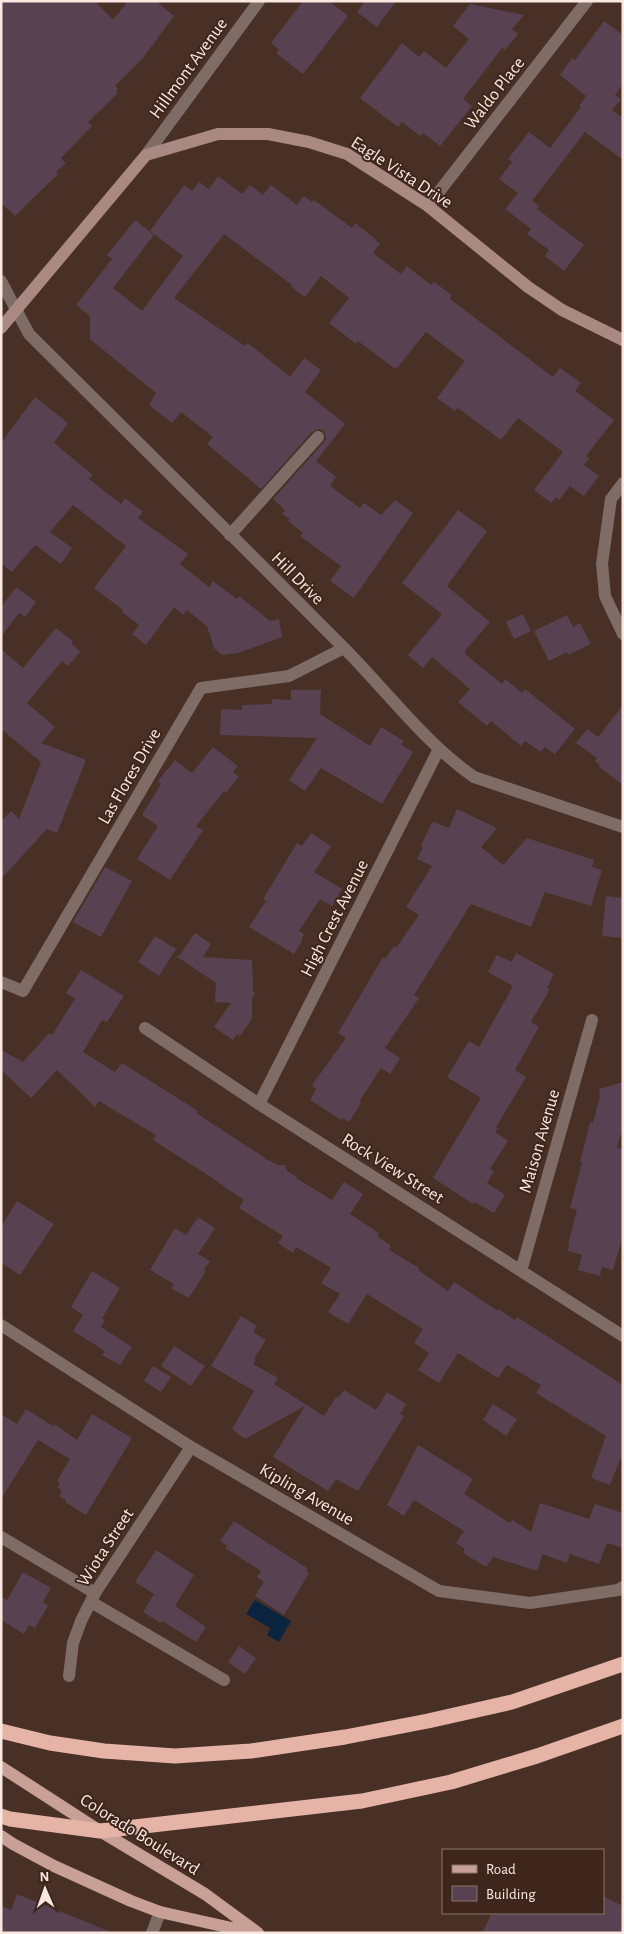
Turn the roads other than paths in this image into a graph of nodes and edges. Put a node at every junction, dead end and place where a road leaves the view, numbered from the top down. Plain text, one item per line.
1 (259, 1) edge
2 (587, 1) edge
3 (146, 155) junction
4 (428, 206) junction
5 (1, 281) edge
6 (16, 308) junction
7 (1, 328) edge
8 (623, 340) edge
9 (318, 437) dead end
10 (623, 483) edge
11 (230, 534) junction
12 (623, 634) edge
13 (344, 648) junction
14 (440, 748) junction
15 (623, 827) edge
16 (1, 982) edge
17 (592, 1020) dead end
18 (145, 1028) dead end
19 (259, 1104) junction
20 (521, 1271) junction
21 (1, 1325) edge
22 (623, 1336) edge
23 (191, 1446) junction
24 (1, 1537) edge
25 (623, 1587) edge
26 (93, 1597) junction
27 (623, 1664) edge
28 (69, 1676) dead end
29 (224, 1680) dead end
30 (623, 1726) edge
31 (1, 1731) edge
32 (1, 1768) edge
33 (1, 1816) edge
34 (100, 1831) junction
35 (1, 1836) edge
36 (160, 1912) junction
37 (152, 1933) edge
38 (254, 1933) edge
39 (258, 1933) edge

1 - 3 street, Hillmont Avenue
2 - 4 street, Waldo Place
3 - 4 street, Eagle Vista Drive
3 - 6 street
4 - 8 street, Eagle Vista Drive
5 - 6 street, Hill Drive
6 - 7 street
6 - 11 street, Hill Drive
9 - 11 street
10 - 12 street
11 - 13 street, Hill Drive
13 - 14 street, Hill Drive
13 - 16 street, Las Flores Drive
14 - 15 street, Hill Drive
14 - 19 street, High Crest Avenue
17 - 20 street, Maison Avenue
18 - 19 street, Rock View Street
19 - 20 street, Rock View Street
20 - 22 street, Rock View Street
21 - 23 street, Kipling Avenue
23 - 25 street, Kipling Avenue
23 - 26 street, Wiota Street
24 - 26 street
26 - 28 street, Wiota Street
26 - 29 street
27 - 31 highway
30 - 34 highway
32 - 34 main road, Colorado Boulevard
33 - 34 highway
34 - 39 main road, Colorado Boulevard
35 - 36 main road
36 - 37 street
36 - 38 main road

